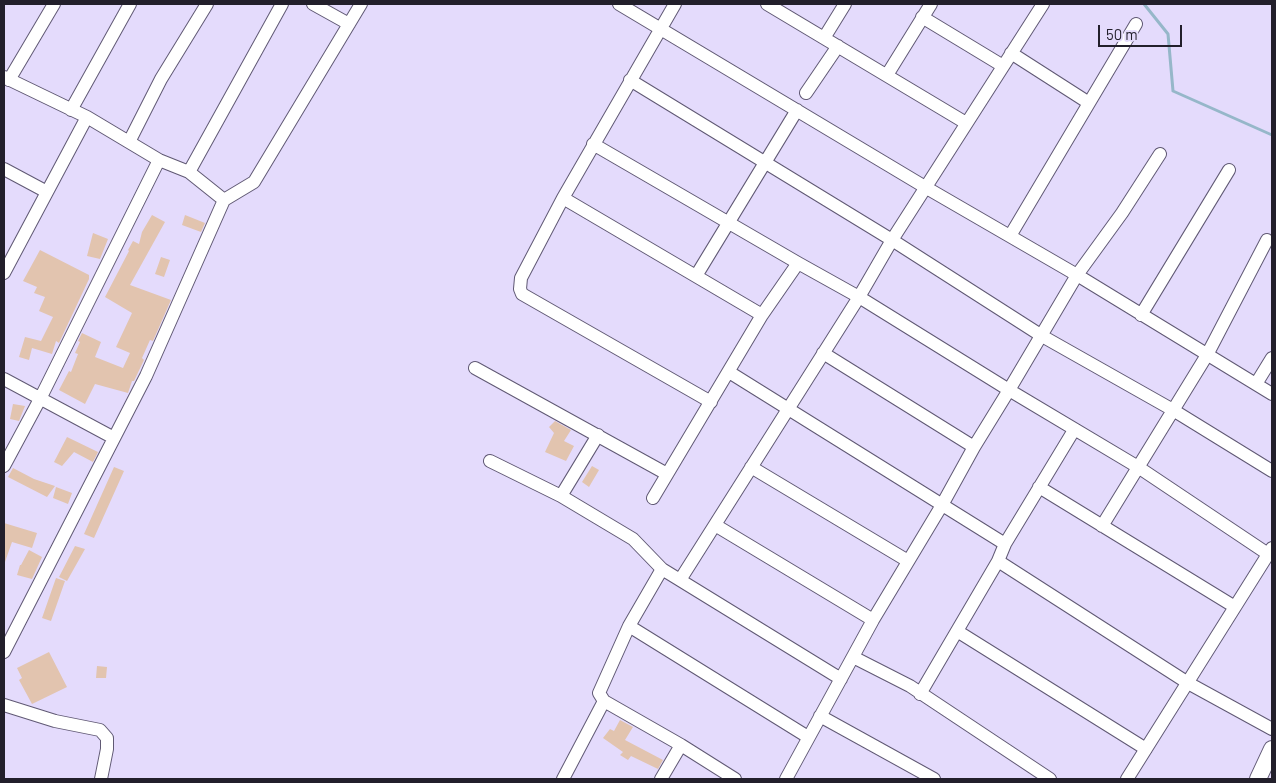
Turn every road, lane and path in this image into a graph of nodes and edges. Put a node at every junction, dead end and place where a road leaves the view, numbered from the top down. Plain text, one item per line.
1 (54, 4) edge
2 (130, 4) edge
3 (207, 4) edge
4 (282, 4) edge
5 (313, 4) edge
6 (361, 4) edge
7 (619, 4) edge
8 (675, 4) edge
9 (769, 4) edge
10 (845, 4) edge
11 (931, 4) edge
12 (1038, 5) edge
13 (922, 17) junction
14 (349, 24) junction
15 (1136, 24) dead end
16 (660, 28) junction
17 (824, 38) junction
18 (838, 46) junction
19 (1011, 53) junction
20 (1003, 66) junction
21 (887, 76) junction
22 (6, 78) edge
23 (630, 80) junction
24 (806, 93) dead end
25 (1089, 103) junction
26 (71, 110) junction
27 (798, 110) junction
28 (87, 117) junction
29 (966, 123) junction
30 (129, 142) junction
31 (593, 144) junction
32 (1160, 154) dead end
33 (159, 160) junction
34 (766, 162) junction
35 (4, 169) edge
36 (1229, 170) dead end
37 (189, 172) junction
38 (925, 187) junction
39 (47, 192) junction
40 (563, 198) junction
41 (224, 200) junction
42 (729, 222) junction
43 (1010, 236) junction
44 (892, 240) junction
45 (1267, 240) dead end
46 (798, 263) junction
47 (5, 269) edge
48 (1077, 275) junction
49 (696, 276) junction
50 (859, 297) junction
51 (762, 315) junction
52 (1141, 315) junction
53 (1042, 336) junction
54 (823, 354) junction
55 (1207, 355) junction
56 (1272, 358) edge
57 (475, 368) dead end
58 (729, 372) junction
59 (4, 380) edge
60 (1256, 384) junction
61 (1009, 390) junction
62 (1272, 394) edge
63 (40, 399) junction
64 (711, 402) junction
65 (788, 408) junction
66 (1173, 410) junction
67 (1074, 430) junction
68 (598, 435) junction
69 (114, 438) junction
70 (974, 447) junction
71 (490, 461) dead end
72 (4, 466) edge
73 (751, 467) junction
74 (1138, 467) junction
75 (1272, 471) edge
76 (667, 474) junction
77 (1039, 487) junction
78 (561, 496) junction
79 (653, 498) dead end
80 (942, 505) junction
81 (715, 525) junction
82 (1102, 526) junction
83 (1005, 544) junction
84 (1270, 550) edge
85 (908, 561) junction
86 (998, 561) junction
87 (662, 569) junction
88 (680, 580) junction
89 (1235, 607) junction
90 (873, 620) junction
91 (629, 626) junction
92 (957, 631) junction
93 (4, 652) edge
94 (853, 657) junction
95 (841, 679) junction
96 (1188, 683) junction
97 (920, 694) junction
98 (604, 701) junction
99 (4, 705) edge
100 (820, 716) junction
101 (1272, 728) edge
102 (808, 737) junction
103 (681, 744) junction
104 (1146, 749) junction
105 (1272, 749) edge
106 (101, 779) edge
107 (562, 779) edge
108 (660, 779) edge
109 (735, 779) edge
110 (786, 779) edge
111 (934, 779) edge
112 (1050, 779) edge
113 (1127, 779) edge
114 (1258, 779) edge

1 - 22 street
2 - 26 street
3 - 30 street
4 - 37 street
5 - 14 street
6 - 14 street
7 - 16 street
8 - 16 street
9 - 17 street
10 - 17 street
11 - 13 street
12 - 19 street
13 - 20 street
13 - 21 street
14 - 41 street
15 - 25 street
16 - 23 street
16 - 27 street
17 - 18 street
18 - 21 street
18 - 24 street
19 - 20 street
19 - 25 street
20 - 29 street
21 - 29 street
22 - 26 street
23 - 31 street
23 - 34 street
25 - 43 street
26 - 28 street
27 - 34 street
27 - 38 street
28 - 30 street
28 - 39 street
29 - 38 street
30 - 33 street
31 - 40 street
31 - 42 street
32 - 48 street
33 - 37 street
33 - 63 street
34 - 42 street
34 - 44 street
35 - 39 street
36 - 52 street
37 - 41 street
38 - 43 street
38 - 44 street
39 - 47 street
40 - 49 street
40 - 64 street
41 - 69 street
42 - 46 street
42 - 49 street
43 - 48 street
44 - 50 street
44 - 53 street
45 - 55 street
46 - 50 street
46 - 51 street
48 - 52 street
48 - 53 street
49 - 51 street
50 - 54 street
50 - 61 street
51 - 58 street
52 - 55 street
53 - 61 street
53 - 66 street
54 - 65 street
54 - 70 street
55 - 60 street
55 - 66 street
56 - 60 street
57 - 68 street
58 - 64 street
58 - 65 street
59 - 63 street
60 - 62 street
61 - 67 street
61 - 70 street
63 - 69 street
63 - 72 street
64 - 76 street
65 - 73 street
65 - 80 street
66 - 74 street
66 - 75 street
67 - 74 street
67 - 77 street
68 - 76 street
68 - 78 street
69 - 93 street
70 - 80 street
71 - 78 street
73 - 81 street
73 - 85 street
74 - 82 street
74 - 84 street
76 - 79 street
77 - 82 street
77 - 83 street
78 - 87 street
80 - 83 street
80 - 85 street
81 - 88 street
81 - 90 street
82 - 89 street
83 - 86 street
84 - 89 street
85 - 90 street
86 - 92 street
86 - 96 street
87 - 88 street
87 - 91 street
88 - 95 street
89 - 96 street
90 - 94 street
91 - 98 street
91 - 102 street
92 - 97 street
92 - 104 street
94 - 95 street
94 - 97 street
95 - 100 street
96 - 101 street
96 - 104 street
97 - 112 street
98 - 103 street
98 - 107 street
99 - 106 street
100 - 102 street
100 - 111 street
102 - 110 street
103 - 108 street
103 - 109 street
104 - 113 street
105 - 114 street

